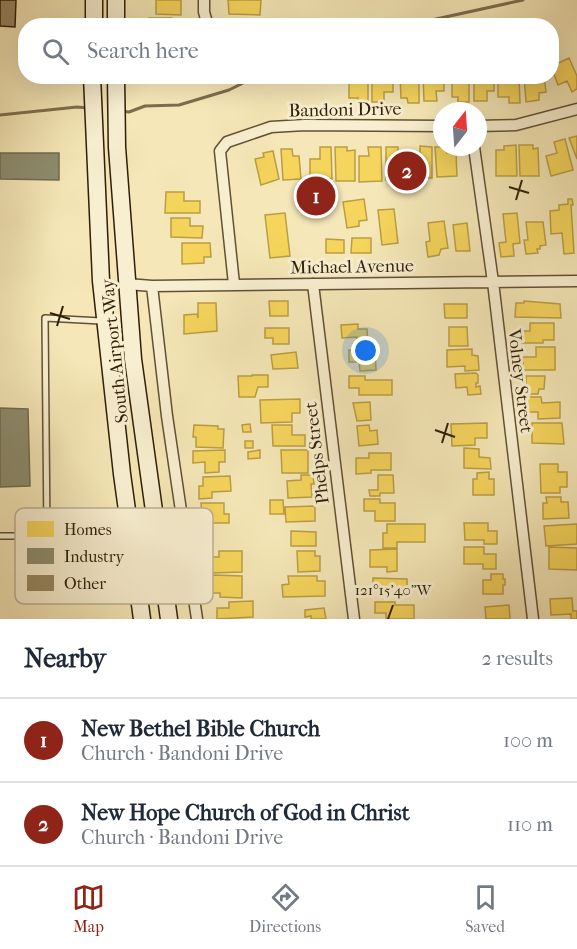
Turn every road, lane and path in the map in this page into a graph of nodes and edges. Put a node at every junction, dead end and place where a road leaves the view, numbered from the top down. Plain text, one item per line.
1 (94, 0) edge
2 (116, 0) edge
3 (204, 0) edge
4 (93, 18) edge
5 (116, 18) edge
6 (206, 18) edge
7 (93, 84) edge
8 (116, 84) edge
9 (577, 109) edge
10 (433, 126) edge
11 (487, 126) edge
12 (475, 156) edge
13 (577, 281) edge
14 (493, 282) junction
15 (127, 284) junction
16 (313, 284) junction
17 (234, 285) junction
18 (152, 286) junction
19 (105, 321) junction
20 (47, 508) edge
21 (127, 508) edge
22 (154, 508) edge
23 (181, 508) edge
24 (140, 604) edge
25 (167, 604) edge
26 (195, 604) edge
27 (142, 619) edge
28 (169, 619) edge
29 (197, 619) edge
30 (354, 619) edge
31 (533, 619) edge

1 - 4 main road
2 - 5 main road
3 - 6 street
7 - 19 main road, South Airport Way
8 - 15 main road, South Airport Way
9 - 11 street
10 - 17 street, Bandoni Drive
12 - 14 street, Volney Street
13 - 14 street, Michael Avenue
14 - 16 street, Michael Avenue
14 - 31 street, Volney Street
15 - 18 street, Michael Avenue
15 - 22 main road, South Airport Way
16 - 17 street, Michael Avenue
16 - 30 street, Phelps Street
17 - 18 street, Michael Avenue
18 - 23 street
19 - 20 lane
19 - 21 main road, South Airport Way
24 - 27 main road, South Airport Way
25 - 28 main road, South Airport Way
26 - 29 street

